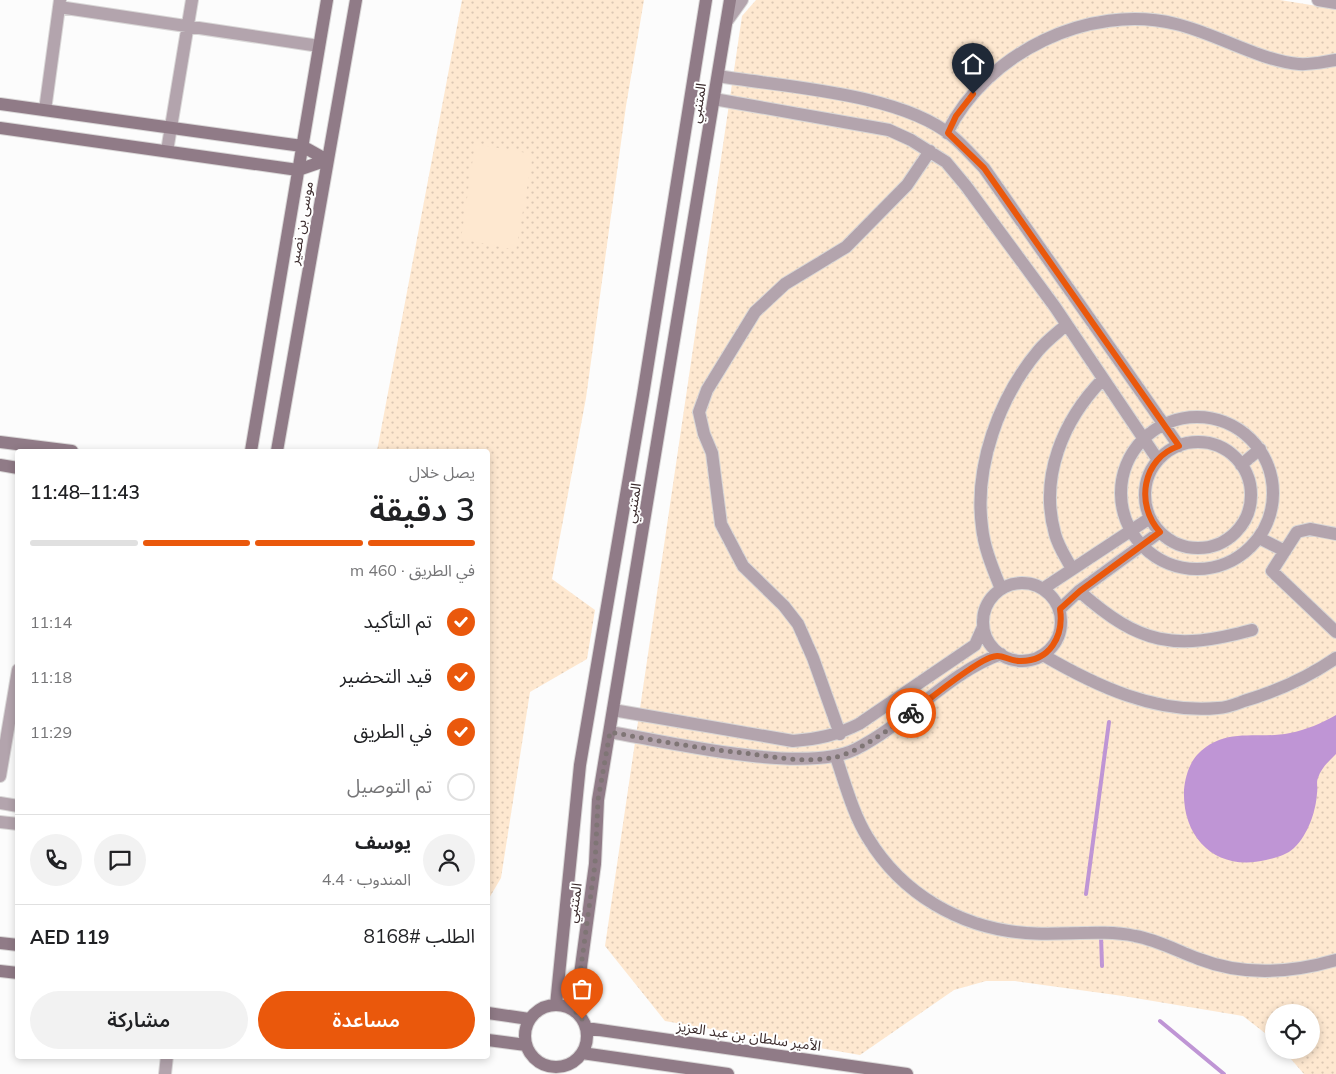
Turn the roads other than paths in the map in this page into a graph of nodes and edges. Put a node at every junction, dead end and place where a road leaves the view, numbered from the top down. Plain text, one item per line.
1 (192, 0) edge
2 (327, 0) edge
3 (356, 0) edge
4 (706, 0) edge
5 (730, 0) edge
6 (742, 0) edge
7 (1318, 0) edge
8 (60, 3) edge
9 (1336, 3) edge
10 (726, 21) junction
11 (188, 26) junction
12 (319, 46) junction
13 (1336, 60) edge
14 (718, 76) junction
15 (714, 99) junction
16 (0, 104) edge
17 (45, 110) junction
18 (0, 128) edge
19 (171, 128) junction
20 (948, 133) junction
21 (302, 146) junction
22 (930, 150) junction
23 (167, 151) junction
24 (327, 160) junction
25 (298, 170) junction
26 (1066, 325) junction
27 (1103, 379) junction
28 (1164, 424) junction
29 (1143, 439) junction
30 (0, 442) edge
31 (1179, 446) junction
32 (56, 449) edge
33 (251, 449) edge
34 (277, 449) edge
35 (1260, 449) junction
36 (1158, 460) junction
37 (0, 465) edge
38 (1241, 465) junction
39 (15, 468) edge
40 (1150, 518) junction
41 (1130, 529) junction
42 (1160, 532) junction
43 (1336, 534) edge
44 (1259, 538) junction
45 (1219, 544) junction
46 (1142, 545) junction
47 (1285, 551) junction
48 (1231, 562) junction
49 (1072, 569) junction
50 (1044, 588) junction
51 (1000, 589) junction
52 (1080, 591) junction
53 (1060, 609) junction
54 (983, 627) junction
55 (1252, 630) dead end
56 (1336, 632) edge
57 (1001, 654) junction
58 (1043, 655) junction
59 (1336, 658) edge
60 (15, 680) edge
61 (10, 698) edge
62 (613, 710) junction
63 (610, 732) junction
64 (840, 734) junction
65 (836, 757) junction
66 (0, 776) edge
67 (0, 803) edge
68 (15, 806) edge
69 (0, 822) edge
70 (15, 824) edge
71 (0, 942) edge
72 (15, 944) edge
73 (1336, 960) edge
74 (0, 971) edge
75 (15, 973) edge
76 (556, 1005) junction
77 (575, 1011) junction
78 (490, 1013) edge
79 (529, 1019) junction
80 (586, 1028) junction
81 (490, 1040) edge
82 (526, 1045) junction
83 (582, 1053) junction
84 (167, 1059) edge
85 (537, 1068) edge
86 (561, 1070) edge
87 (165, 1074) edge
88 (728, 1074) edge
89 (907, 1074) edge

1 - 11 street
2 - 12 street, موسى بن نصير
3 - 24 street, موسى بن نصير
4 - 76 street, المتنبي
5 - 10 street, المتنبي
6 - 10 street
7 - 9 street
8 - 11 street
8 - 17 street
10 - 14 street, المتنبي
11 - 12 street
11 - 19 street
12 - 21 street, موسى بن نصير
13 - 20 street
14 - 15 street, المتنبي
14 - 20 street
15 - 22 street
15 - 62 street, المتنبي
16 - 17 street
17 - 19 street
18 - 23 street
19 - 21 street
19 - 23 street
20 - 28 street
21 - 24 street
21 - 25 street, موسى بن نصير
22 - 26 street
22 - 64 street
23 - 25 street
24 - 25 street
24 - 34 street, موسى بن نصير
25 - 33 street, موسى بن نصير
26 - 27 street
26 - 51 street
27 - 29 street
27 - 49 street
28 - 29 street
28 - 31 street
28 - 35 street
29 - 36 street
29 - 41 street
30 - 32 street
31 - 36 street
31 - 38 street
35 - 38 street
35 - 44 street
36 - 40 street
37 - 39 street
38 - 45 street
40 - 41 street
40 - 42 street
41 - 46 street
41 - 49 street
42 - 45 street
42 - 46 street
43 - 47 street
44 - 47 street
44 - 48 street
45 - 48 street
46 - 48 street
46 - 52 street
47 - 56 street
49 - 50 street
50 - 51 street
50 - 53 street
51 - 54 street
52 - 53 street
52 - 55 street
53 - 58 street
54 - 57 street
54 - 64 street
57 - 58 street
57 - 65 street
58 - 59 street
60 - 61 street
61 - 66 street
62 - 63 street, المتنبي
62 - 64 street
63 - 65 street
63 - 77 street, المتنبي
65 - 73 street
67 - 68 street
69 - 70 street
71 - 72 street
74 - 75 street
76 - 77 street
76 - 79 street
77 - 80 street
78 - 79 street
79 - 82 street
80 - 83 street
80 - 89 street, الأمير سلطان بن عبد العزيز
81 - 82 street
82 - 85 street
83 - 86 street
83 - 88 street
84 - 87 street
85 - 86 street

